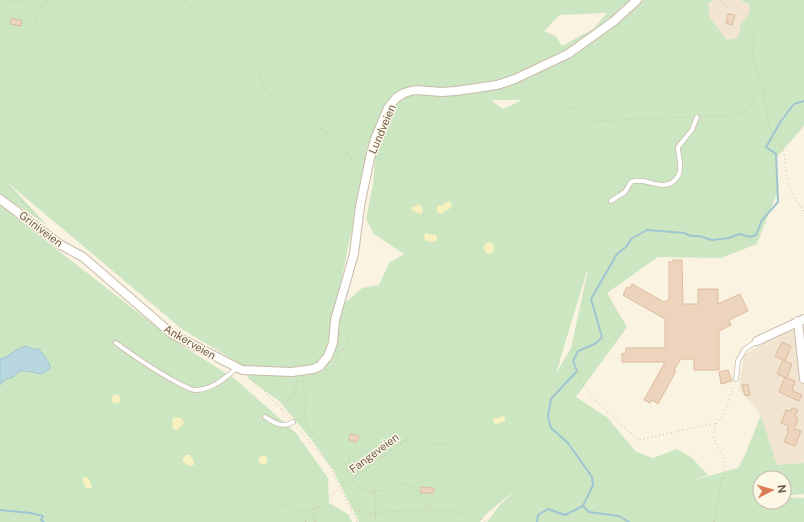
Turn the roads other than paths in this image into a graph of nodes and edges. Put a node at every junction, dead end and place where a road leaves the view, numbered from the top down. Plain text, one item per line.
1 (636, 0) edge
2 (697, 117) road end
3 (0, 199) edge
4 (611, 201) dead end
5 (83, 257) joint
6 (801, 320) edge
7 (757, 341) joint
8 (116, 343) dead end
9 (240, 369) junction
10 (804, 378) edge
11 (736, 379) road end
12 (265, 417) dead end
13 (292, 422) road end

1 - 9 street, Lundveien
2 - 4 lane
3 - 5 street, Griniveien
5 - 9 street, Ankerveien
6 - 7 street
6 - 10 street
7 - 11 lane
8 - 9 lane
12 - 13 lane

